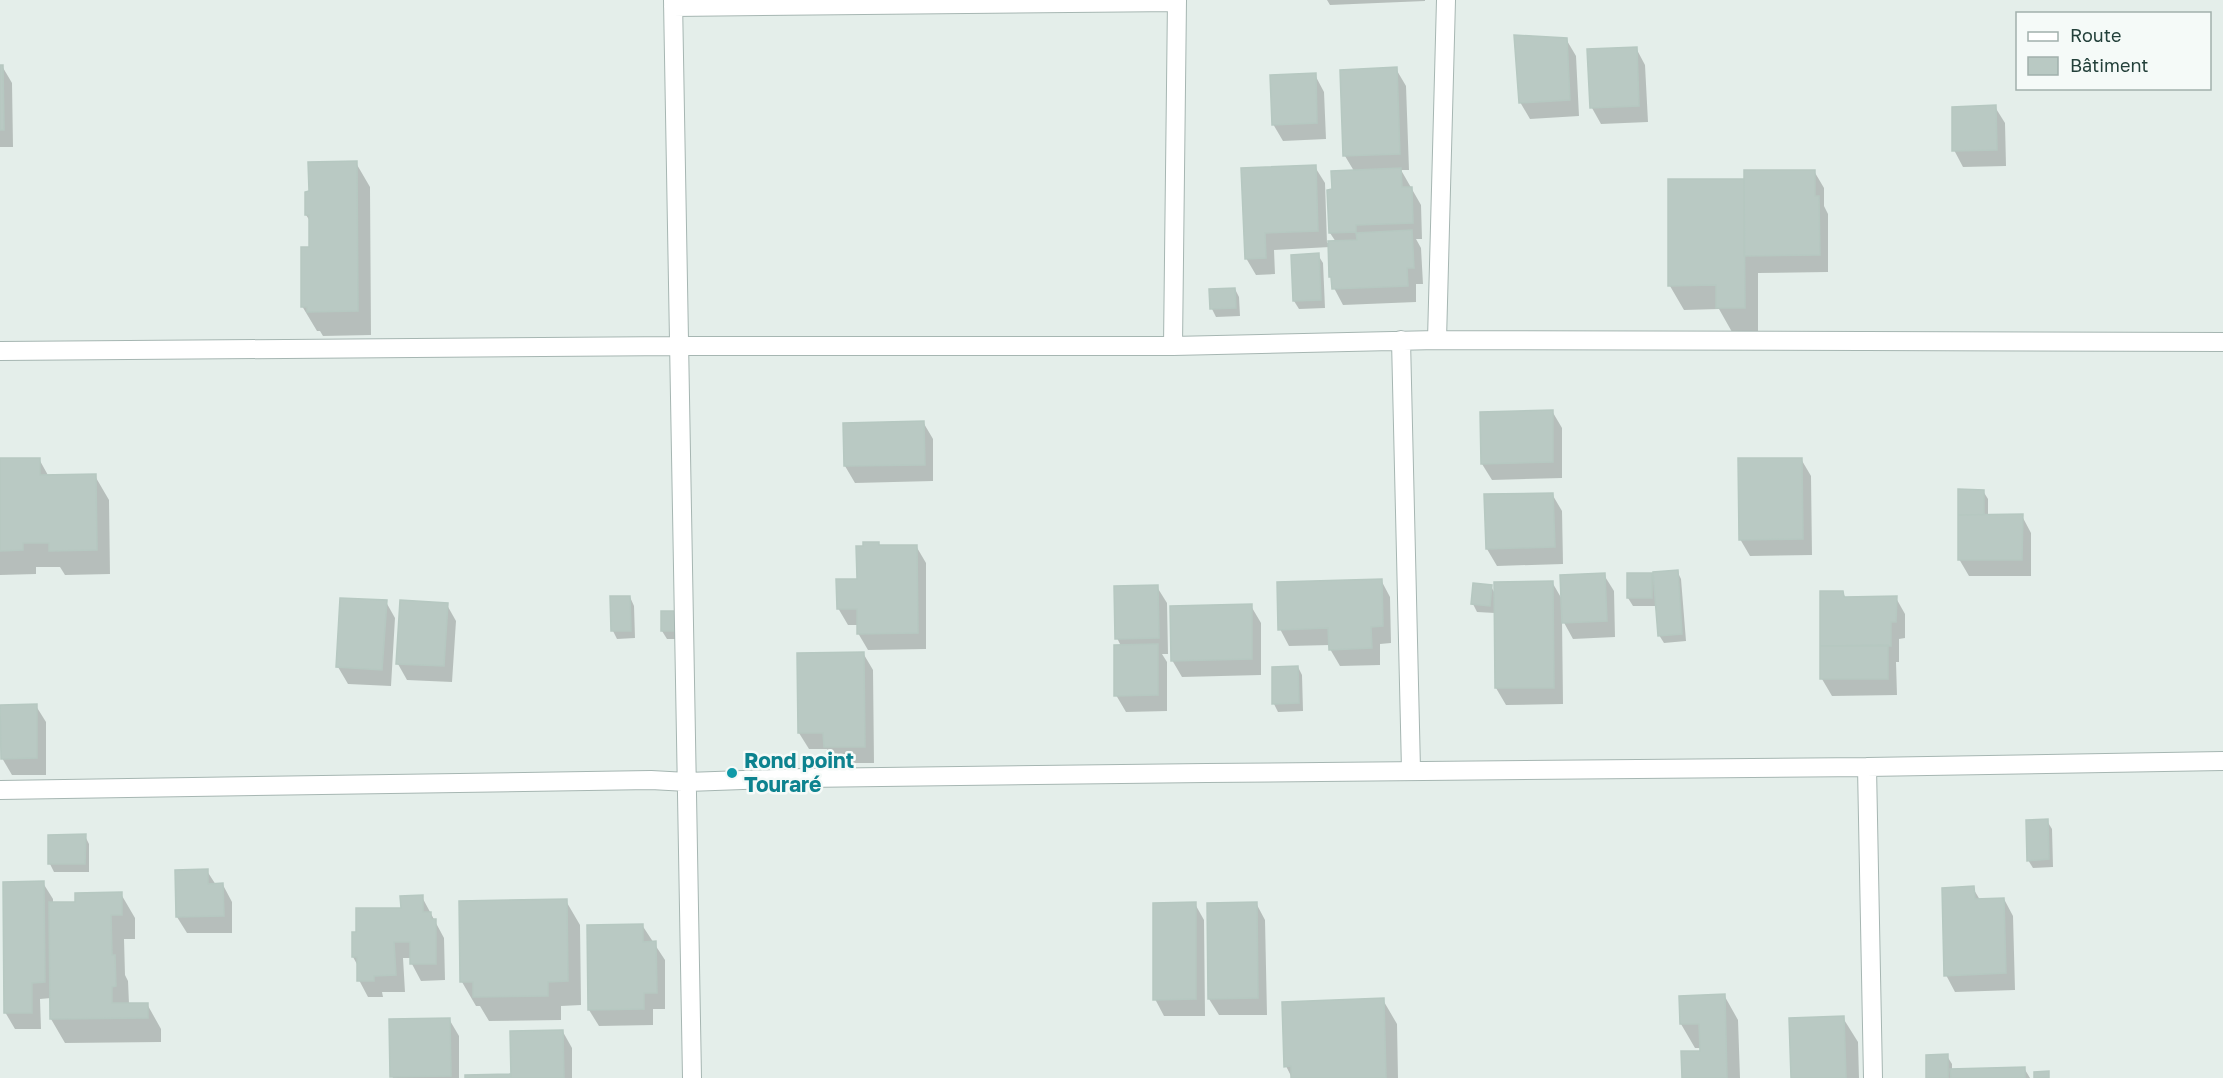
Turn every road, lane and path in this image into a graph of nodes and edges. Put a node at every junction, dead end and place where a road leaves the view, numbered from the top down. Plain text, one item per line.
1 (1446, 0) edge
2 (1177, 1) edge
3 (673, 3) edge
4 (1401, 340) junction
5 (1437, 340) junction
6 (2223, 342) edge
7 (1173, 345) junction
8 (679, 346) junction
9 (0, 351) edge
10 (2223, 761) edge
11 (1867, 767) junction
12 (1411, 770) junction
13 (687, 782) junction
14 (0, 790) edge
15 (692, 1078) edge
16 (1873, 1078) edge

1 - 5 street
2 - 3 street
2 - 7 street
3 - 8 street
4 - 5 street
4 - 7 street
4 - 12 street
5 - 6 street
7 - 8 street
8 - 9 street
8 - 13 street
10 - 11 street
11 - 12 street
11 - 16 street
12 - 13 street
13 - 14 street
13 - 15 street

